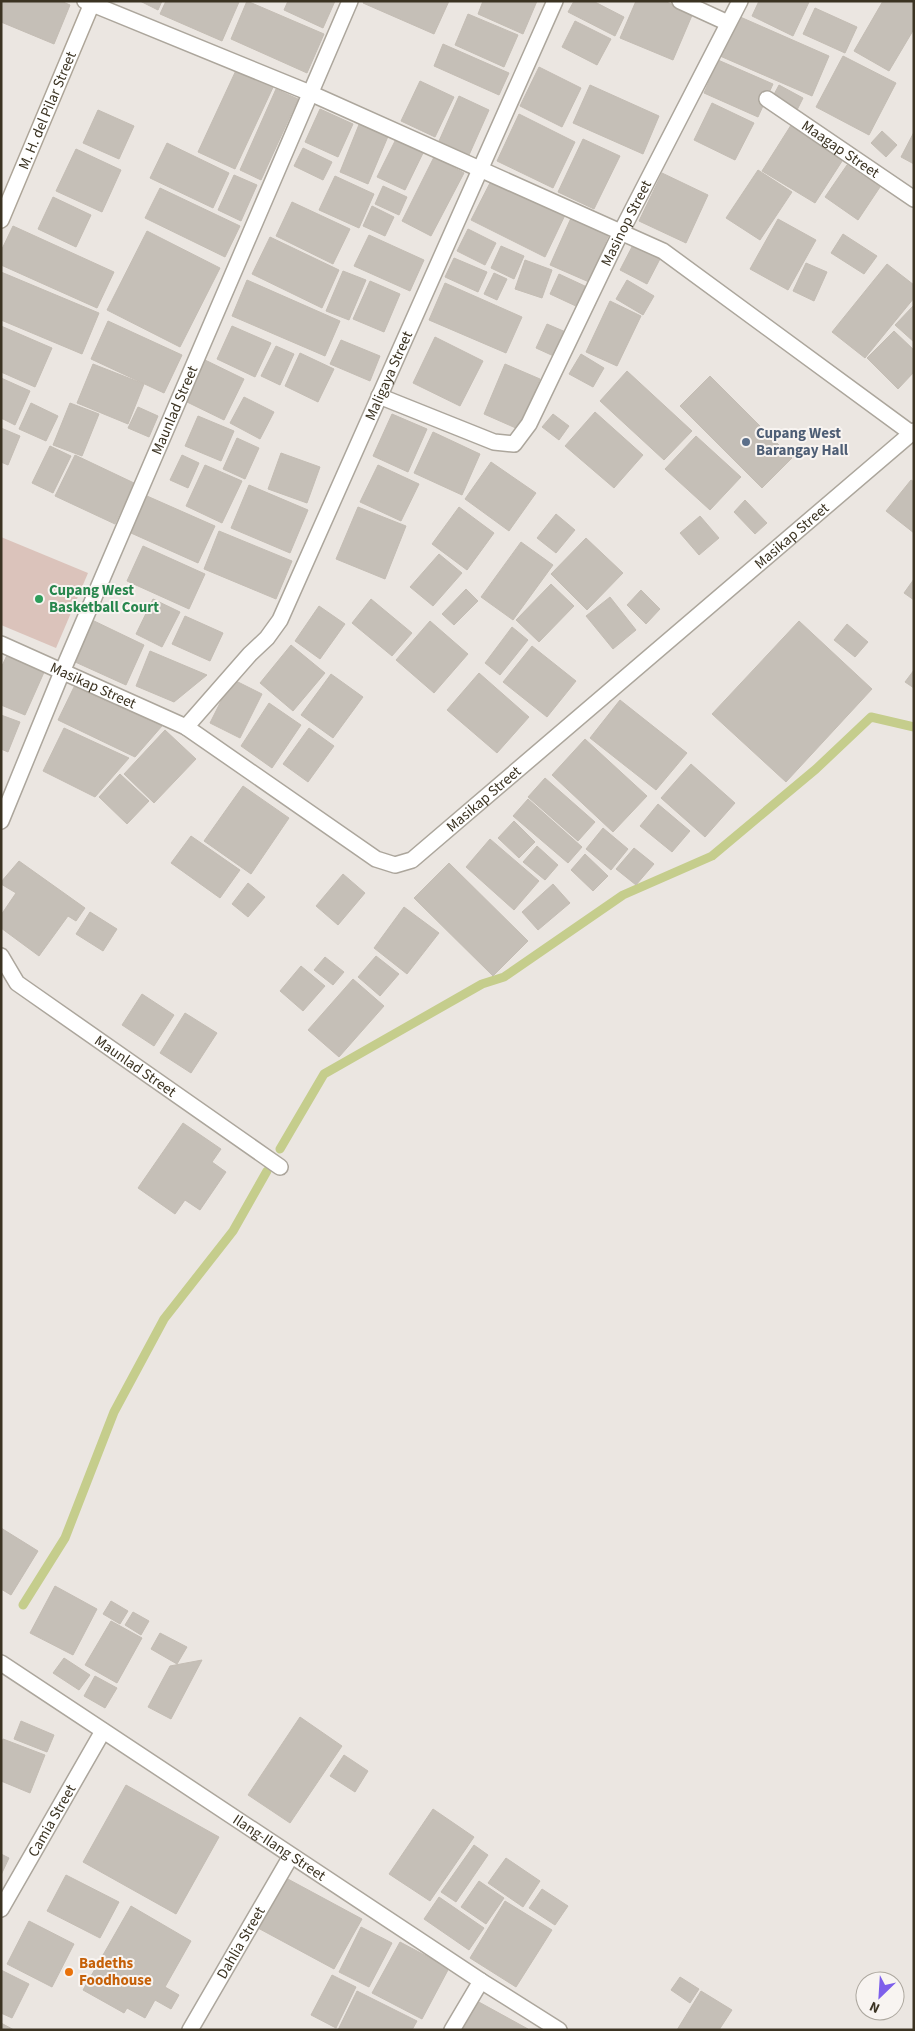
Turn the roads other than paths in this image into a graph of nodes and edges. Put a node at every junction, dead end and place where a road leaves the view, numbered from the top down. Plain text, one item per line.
1 (350, 1) edge
2 (555, 1) edge
3 (680, 1) edge
4 (740, 1) edge
5 (90, 2) edge
6 (728, 23) junction
7 (310, 93) junction
8 (767, 99) dead end
9 (480, 169) junction
10 (914, 199) edge
11 (1, 220) edge
12 (621, 232) junction
13 (379, 396) junction
14 (913, 432) edge
15 (1, 644) edge
16 (62, 672) junction
17 (186, 727) junction
18 (1, 820) edge
19 (1, 956) edge
20 (280, 1167) dead end
21 (1, 1664) edge
22 (103, 1731) junction
23 (291, 1856) junction
24 (1, 1909) edge
25 (481, 1981) junction
26 (190, 2030) edge
27 (452, 2030) edge
28 (559, 2030) edge

1 - 7 street, Maunlad Street
2 - 9 street, Maligaya Street
3 - 6 street
4 - 6 street, Masinop Street
5 - 7 street
5 - 11 street, M. H. del Pilar Street
6 - 12 street, Masinop Street
7 - 9 street
7 - 16 street, Maunlad Street
8 - 10 street, Maagap Street
9 - 12 street
9 - 13 street, Maligaya Street
12 - 13 street, Masinop Street
12 - 14 street
13 - 17 street, Maligaya Street
14 - 17 street, Masikap Street
15 - 16 street, Masikap Street
16 - 17 street, Masikap Street
16 - 18 street, Maunlad Street
19 - 20 street, Maunlad Street
21 - 22 street, Ilang-Ilang Street
22 - 23 street, Ilang-Ilang Street
22 - 24 street, Camia Street
23 - 25 street, Ilang-Ilang Street
23 - 26 street, Dahlia Street
25 - 27 street
25 - 28 street, Ilang-Ilang Street

